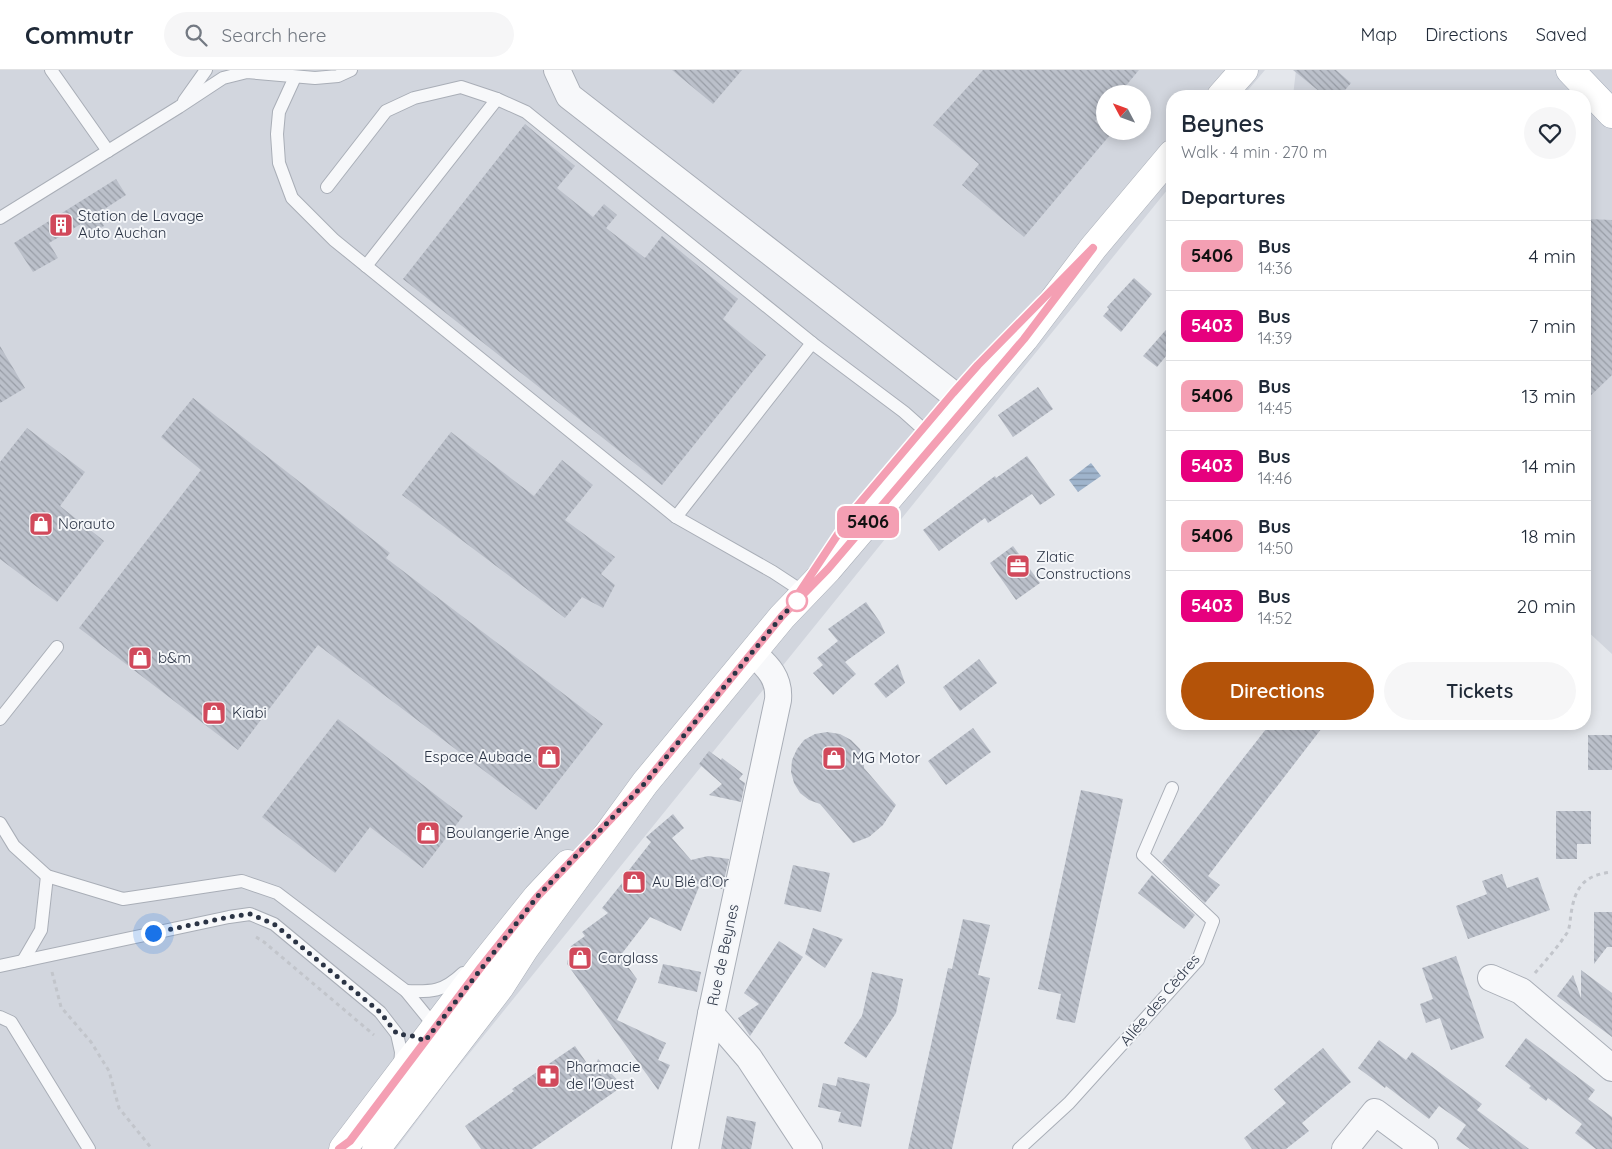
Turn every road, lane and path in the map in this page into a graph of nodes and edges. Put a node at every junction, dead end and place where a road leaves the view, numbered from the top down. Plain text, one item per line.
1 (52, 70) edge
2 (206, 70) edge
3 (351, 70) edge
4 (557, 70) edge
5 (1244, 70) edge
6 (1570, 70) edge
7 (295, 77) junction
8 (1226, 90) edge
9 (1589, 90) edge
10 (1591, 92) edge
11 (496, 99) junction
12 (179, 107) junction
13 (1612, 114) edge
14 (108, 151) junction
15 (1166, 161) edge
16 (327, 187) dead end
17 (0, 218) edge
18 (366, 266) junction
19 (812, 343) junction
20 (960, 399) junction
21 (925, 440) junction
22 (676, 517) junction
23 (803, 591) junction
24 (57, 647) dead end
25 (753, 653) junction
26 (0, 719) edge
27 (645, 783) junction
28 (1172, 788) dead end
29 (0, 824) edge
30 (1612, 872) edge
31 (47, 876) junction
32 (537, 897) junction
33 (249, 933) dead end
34 (48, 956) junction
35 (23, 961) junction
36 (0, 966) edge
37 (53, 973) junction
38 (44, 975) dead end
39 (1492, 978) dead end
40 (406, 991) junction
41 (1521, 991) junction
42 (711, 1014) junction
43 (0, 1017) edge
44 (397, 1034) junction
45 (442, 1041) junction
46 (400, 1063) junction
47 (1612, 1068) edge
48 (344, 1146) edge
49 (89, 1149) edge
50 (152, 1149) edge
51 (376, 1149) edge
52 (685, 1149) edge
53 (809, 1149) edge
54 (1019, 1149) edge
55 (1345, 1149) edge
56 (1425, 1149) edge

1 - 14 lane
2 - 12 lane
3 - 7 lane
4 - 20 street
5 - 8 main road
6 - 9 main road
7 - 12 lane
7 - 18 lane
10 - 13 main road
11 - 16 lane
11 - 18 lane
11 - 19 lane
12 - 14 lane
14 - 17 lane
15 - 20 main road
18 - 22 lane
19 - 21 lane
19 - 22 lane
20 - 21 main road
21 - 23 main road
22 - 23 lane
23 - 25 main road
24 - 26 lane
25 - 27 main road
25 - 42 street, Rue de Beynes
27 - 32 main road
27 - 45 main road
28 - 54 lane, Allée des Cèdres
29 - 31 lane
30 - 41 path
31 - 35 lane
31 - 40 lane
32 - 40 lane
32 - 45 main road
33 - 46 path
34 - 35 lane
34 - 37 path
34 - 44 lane
35 - 36 lane
37 - 38 path
37 - 50 path
39 - 41 street
40 - 45 lane
41 - 47 street
42 - 52 street, Rue de Beynes
42 - 53 street
43 - 49 lane
44 - 45 lane
44 - 46 lane
45 - 46 main road
45 - 51 main road
46 - 48 main road
55 - 56 street

